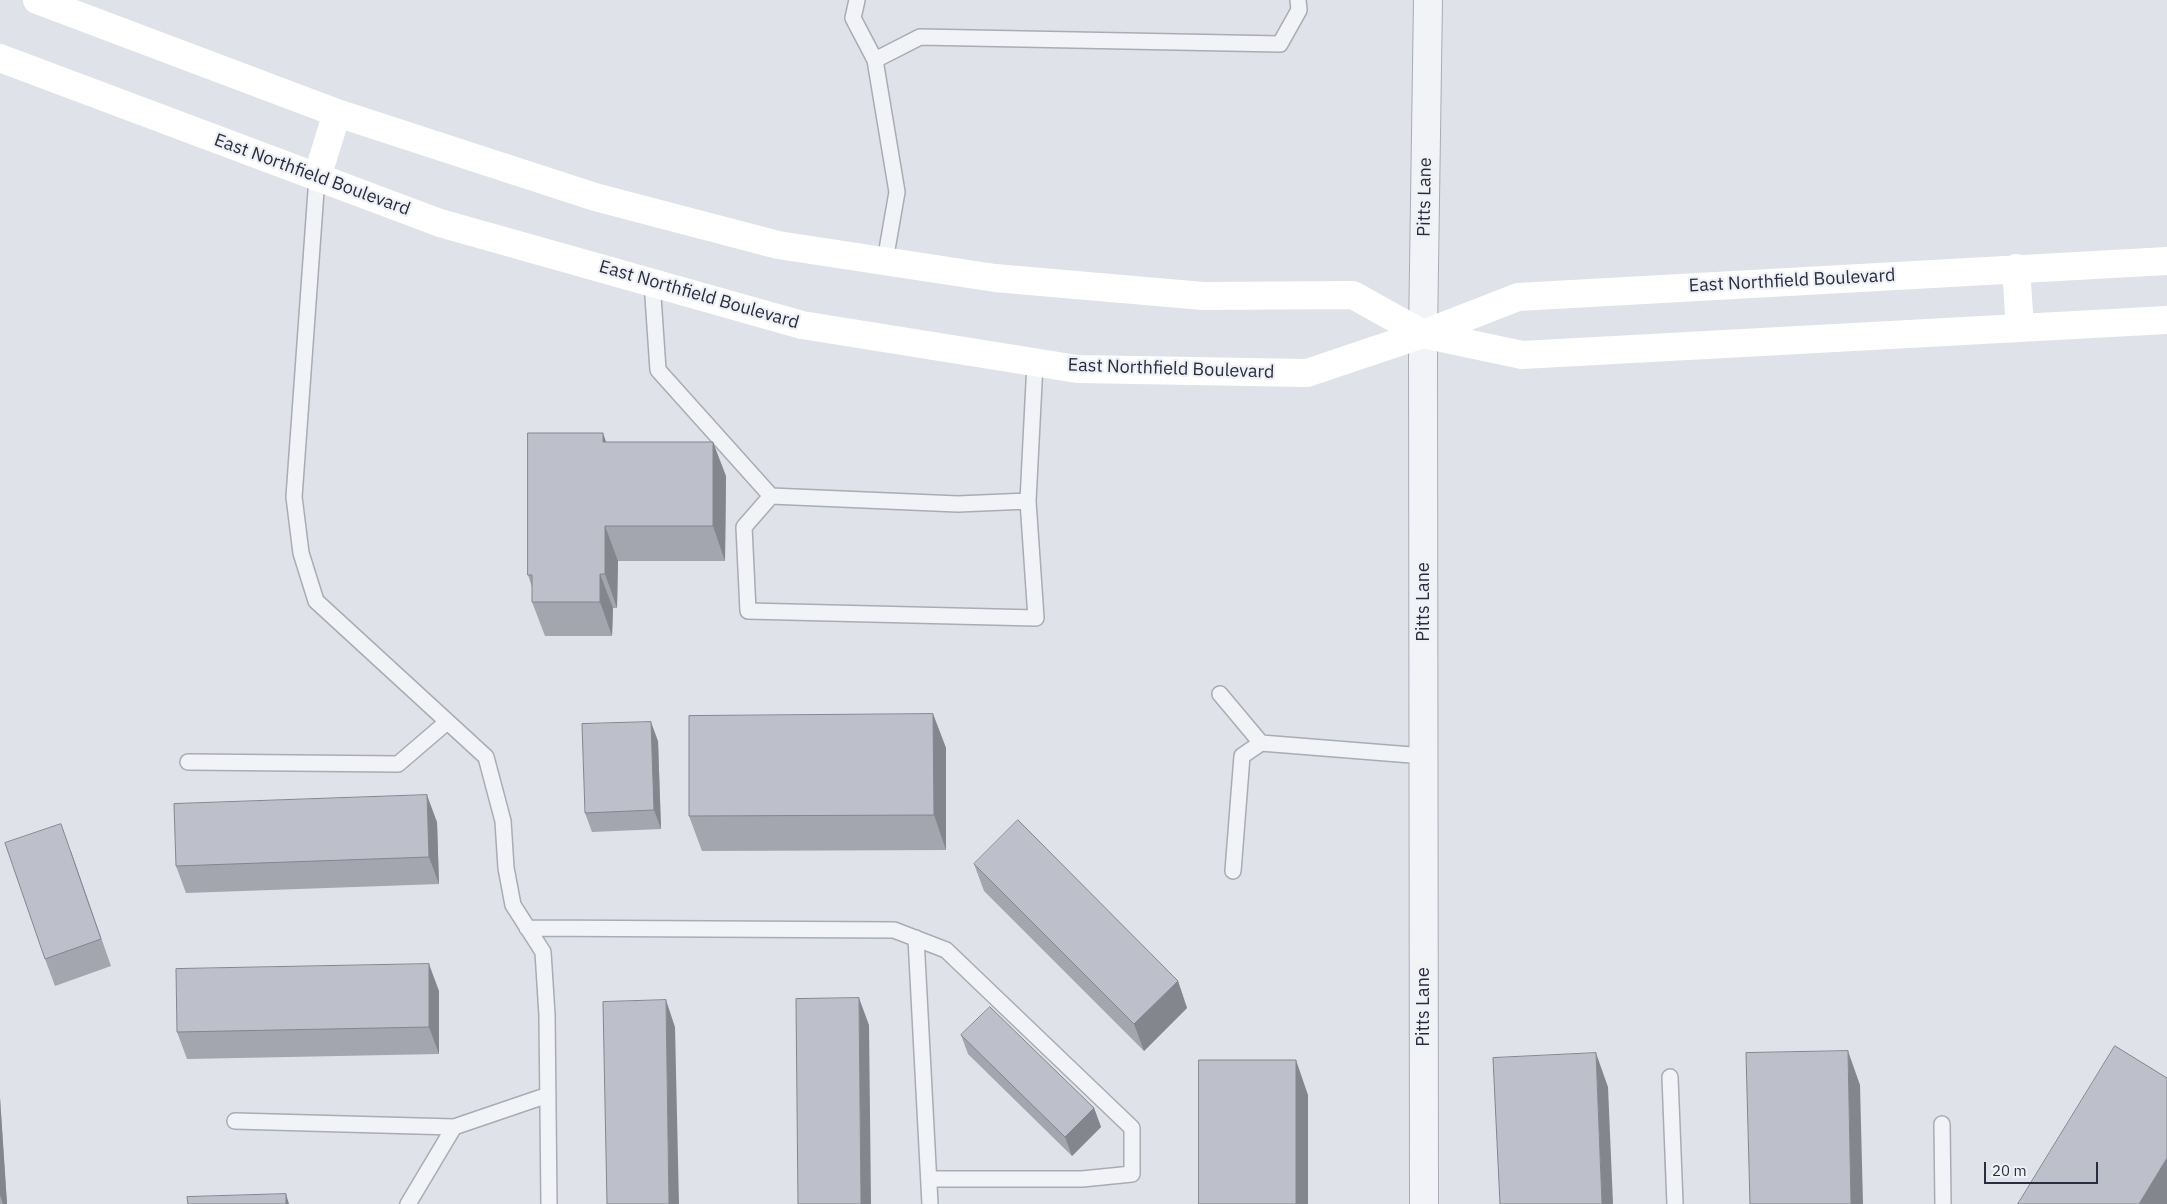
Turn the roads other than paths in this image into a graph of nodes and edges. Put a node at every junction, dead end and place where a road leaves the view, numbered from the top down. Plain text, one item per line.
1 (37, 0) edge
2 (857, 0) edge
3 (1298, 0) edge
4 (1428, 0) edge
5 (0, 58) edge
6 (875, 60) junction
7 (337, 113) junction
8 (318, 177) junction
9 (885, 261) junction
10 (2167, 261) edge
11 (2016, 268) junction
12 (652, 282) junction
13 (2167, 320) edge
14 (2020, 328) junction
15 (1423, 334) junction
16 (1035, 363) junction
17 (771, 496) junction
18 (1028, 502) junction
19 (1220, 694) dead end
20 (447, 722) junction
21 (1261, 743) junction
22 (1424, 756) junction
23 (188, 762) dead end
24 (1233, 871) dead end
25 (527, 928) junction
26 (916, 938) junction
27 (1670, 1078) dead end
28 (548, 1095) junction
29 (235, 1121) dead end
30 (1942, 1124) dead end
31 (454, 1127) junction
32 (929, 1179) junction
33 (408, 1204) edge
34 (549, 1204) edge
35 (930, 1204) edge
36 (1424, 1204) edge
37 (1675, 1204) edge
38 (1943, 1204) edge

1 - 7 main road
2 - 6 lane
3 - 6 lane
4 - 15 street, Pitts Lane
5 - 8 main road, East Northfield Boulevard
6 - 9 lane
7 - 8 main road
7 - 9 main road
8 - 12 main road, East Northfield Boulevard
8 - 20 lane
9 - 15 main road
10 - 11 main road, East Northfield Boulevard
11 - 14 main road
11 - 15 main road, East Northfield Boulevard
12 - 16 main road, East Northfield Boulevard
12 - 17 lane
13 - 14 main road
14 - 15 main road
15 - 16 main road, East Northfield Boulevard
15 - 22 street, Pitts Lane
16 - 18 lane
17 - 18 lane
17 - 18 lane
19 - 21 lane
20 - 23 lane
20 - 25 lane
21 - 22 lane
21 - 24 lane
22 - 36 street, Pitts Lane
25 - 26 lane
25 - 28 lane
26 - 32 lane
26 - 32 lane
27 - 37 lane
28 - 31 lane
28 - 34 lane
29 - 31 lane
30 - 38 lane
31 - 33 lane
32 - 35 lane

